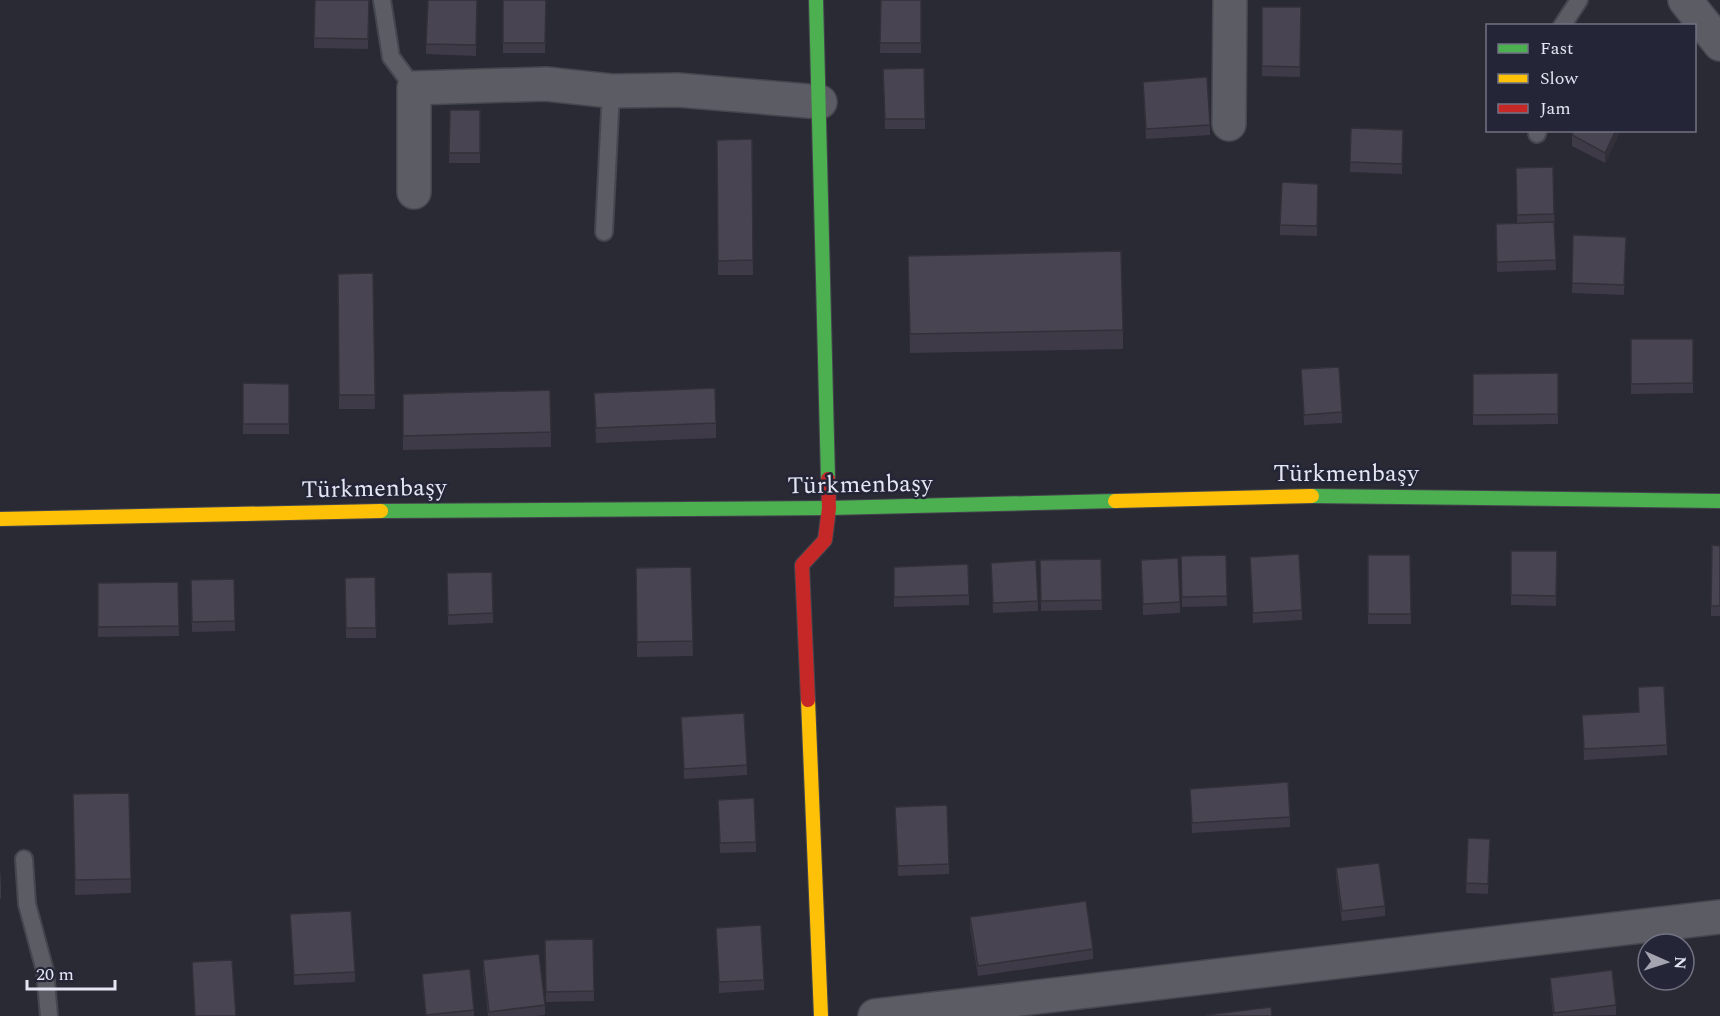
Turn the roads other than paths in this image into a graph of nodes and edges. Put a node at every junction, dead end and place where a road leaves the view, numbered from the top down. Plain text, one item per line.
1 (382, 0) edge
2 (816, 0) edge
3 (1230, 0) edge
4 (1579, 0) edge
5 (1685, 0) edge
6 (1563, 24) edge
7 (1720, 44) edge
8 (414, 88) junction
9 (611, 90) junction
10 (819, 102) junction
11 (1229, 124) dead end
12 (414, 192) dead end
13 (604, 232) dead end
14 (1720, 501) edge
15 (829, 508) junction
16 (0, 519) edge
17 (24, 860) dead end
18 (1720, 917) edge
19 (49, 1016) edge
20 (821, 1016) edge
21 (875, 1016) edge

1 - 8 lane
2 - 10 street
3 - 11 street
4 - 6 lane
5 - 7 street
8 - 9 street
8 - 12 street
9 - 10 street
9 - 13 lane
10 - 15 street
14 - 15 street, Türkmenbaşy
15 - 16 street, Türkmenbaşy
15 - 20 street
17 - 19 lane
18 - 21 street

